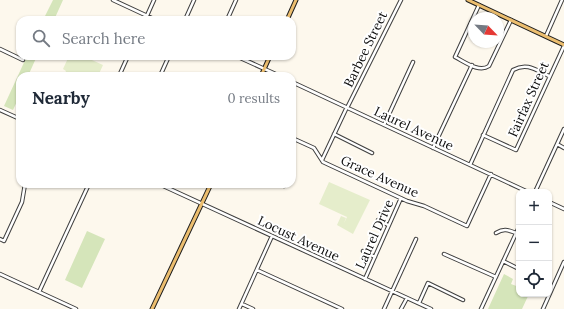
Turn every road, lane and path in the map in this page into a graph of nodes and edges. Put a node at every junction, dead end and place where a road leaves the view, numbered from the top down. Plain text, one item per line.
1 (113, 0) edge
2 (154, 0) edge
3 (194, 0) edge
4 (236, 0) edge
5 (296, 0) edge
6 (401, 0) edge
7 (468, 0) edge
8 (562, 0) edge
9 (479, 4) junction
10 (561, 4) junction
11 (564, 6) edge
12 (147, 16) joint
13 (187, 16) edge
14 (229, 16) edge
15 (289, 16) edge
16 (511, 20) junction
17 (546, 36) junction
18 (564, 45) edge
19 (0, 49) edge
20 (16, 57) edge
21 (126, 60) edge
22 (167, 60) edge
23 (245, 60) edge
24 (268, 60) edge
25 (413, 62) dead end
26 (472, 65) junction
27 (264, 69) junction
28 (121, 72) edge
29 (162, 72) edge
30 (263, 72) edge
31 (271, 72) edge
32 (549, 76) junction
33 (296, 84) edge
34 (347, 108) junction
35 (0, 110) edge
36 (16, 117) edge
37 (384, 124) junction
38 (564, 130) edge
39 (334, 134) junction
40 (483, 135) junction
41 (296, 140) edge
42 (557, 144) junction
43 (433, 148) junction
44 (564, 148) edge
45 (372, 153) dead end
46 (322, 160) junction
47 (470, 165) junction
48 (491, 174) junction
49 (24, 188) edge
50 (87, 188) edge
51 (170, 188) edge
52 (208, 188) edge
53 (522, 189) edge
54 (536, 189) edge
55 (400, 198) junction
56 (201, 203) junction
57 (552, 203) edge
58 (564, 208) edge
59 (378, 220) dead end
60 (388, 225) junction
61 (496, 233) dead end
62 (516, 233) joint
63 (272, 236) junction
64 (0, 239) edge
65 (416, 239) dead end
66 (363, 251) dead end
67 (444, 254) dead end
68 (375, 257) junction
69 (503, 261) junction
70 (564, 262) edge
71 (516, 268) edge
72 (257, 270) junction
73 (0, 274) edge
74 (496, 277) junction
75 (365, 279) junction
76 (39, 292) junction
77 (392, 292) junction
78 (407, 298) junction
79 (463, 300) dead end
80 (419, 303) junction
81 (242, 304) junction
82 (76, 309) edge
83 (152, 309) edge
84 (239, 309) edge
85 (253, 309) edge
86 (342, 309) edge
87 (384, 309) edge
88 (402, 309) edge
89 (431, 309) edge
90 (481, 309) edge
91 (543, 309) edge

1 - 12 street
2 - 12 street
3 - 13 street
4 - 14 street
5 - 15 main road
6 - 34 street, Barbee Street
7 - 9 main road
8 - 10 street
9 - 16 main road
9 - 26 street
10 - 11 street
10 - 17 street
16 - 17 main road
16 - 26 street
17 - 18 main road
18 - 32 street, Fairfax Street
19 - 20 street
21 - 28 street
22 - 29 street
23 - 27 street
24 - 27 main road
25 - 37 street
26 - 43 street
27 - 30 main road
27 - 31 street
32 - 40 street
32 - 40 street, Fairfax Street
33 - 34 street, Laurel Avenue
34 - 37 street, Laurel Avenue
34 - 39 street, Barbee Street
35 - 36 street
37 - 43 street, Laurel Avenue
38 - 42 street
39 - 45 street
39 - 46 street, Barbee Street
40 - 47 street
41 - 46 street, Grace Avenue
42 - 44 street
42 - 54 street
43 - 47 street, Laurel Avenue
46 - 55 street, Grace Avenue
47 - 48 street, Laurel Avenue
48 - 53 street, Laurel Avenue
48 - 55 street, Grace Avenue
49 - 64 street
50 - 76 street
51 - 56 street, Locust Avenue
52 - 56 main road
55 - 60 street, Laurel Drive
56 - 63 street, Locust Avenue
56 - 83 main road
57 - 58 street
59 - 60 street
60 - 68 street, Laurel Drive
61 - 62 street
62 - 69 street
63 - 72 street
63 - 75 street, Locust Avenue
65 - 77 street
66 - 68 street
67 - 74 street
68 - 75 street, Laurel Drive
69 - 71 street
69 - 74 street
70 - 91 street
72 - 81 street
72 - 86 street
73 - 76 street
74 - 90 street
75 - 77 street, Locust Avenue
76 - 82 street
77 - 78 street, Locust Avenue
77 - 87 street
78 - 80 street, Locust Avenue
78 - 88 street
79 - 80 street
80 - 89 street, Locust Avenue
81 - 84 street
81 - 85 street

